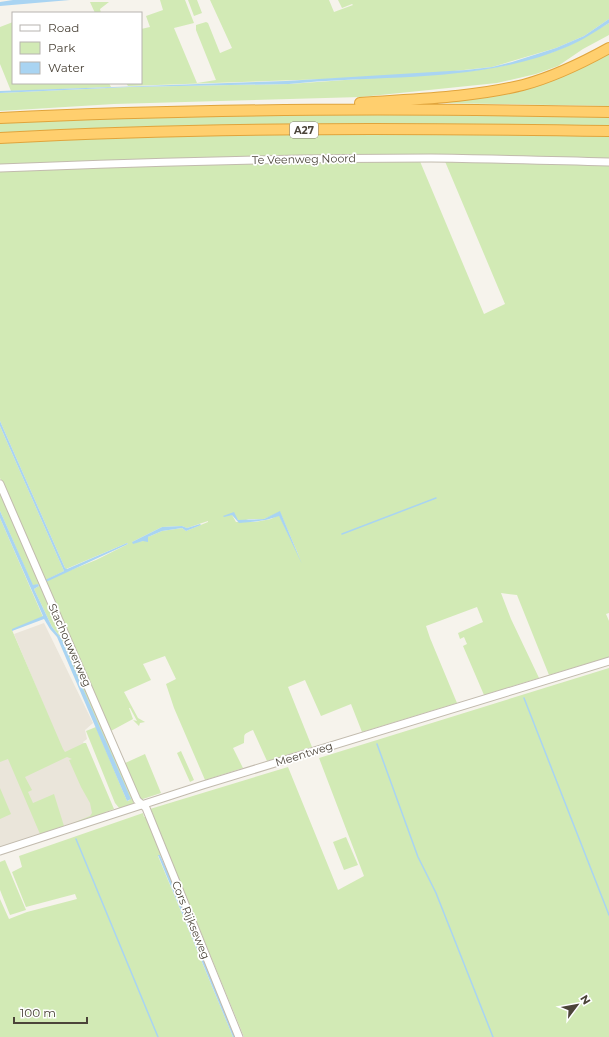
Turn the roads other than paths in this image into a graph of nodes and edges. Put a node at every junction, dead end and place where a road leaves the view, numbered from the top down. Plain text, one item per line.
1 (609, 48) edge
2 (258, 109) junction
3 (609, 112) edge
4 (0, 118) edge
5 (609, 131) edge
6 (0, 138) edge
7 (609, 162) edge
8 (0, 168) edge
9 (0, 484) edge
10 (609, 660) edge
11 (142, 804) junction
12 (0, 851) edge
13 (239, 1037) edge

1 - 2 highway, A27
2 - 3 highway, A27
2 - 4 highway, A27
5 - 6 highway, A27
7 - 8 street, Te Veenweg Noord
9 - 11 street, Stachouwerweg
10 - 11 street, Meentweg
11 - 12 street, Meentweg
11 - 13 street, Cors Rijkseweg

